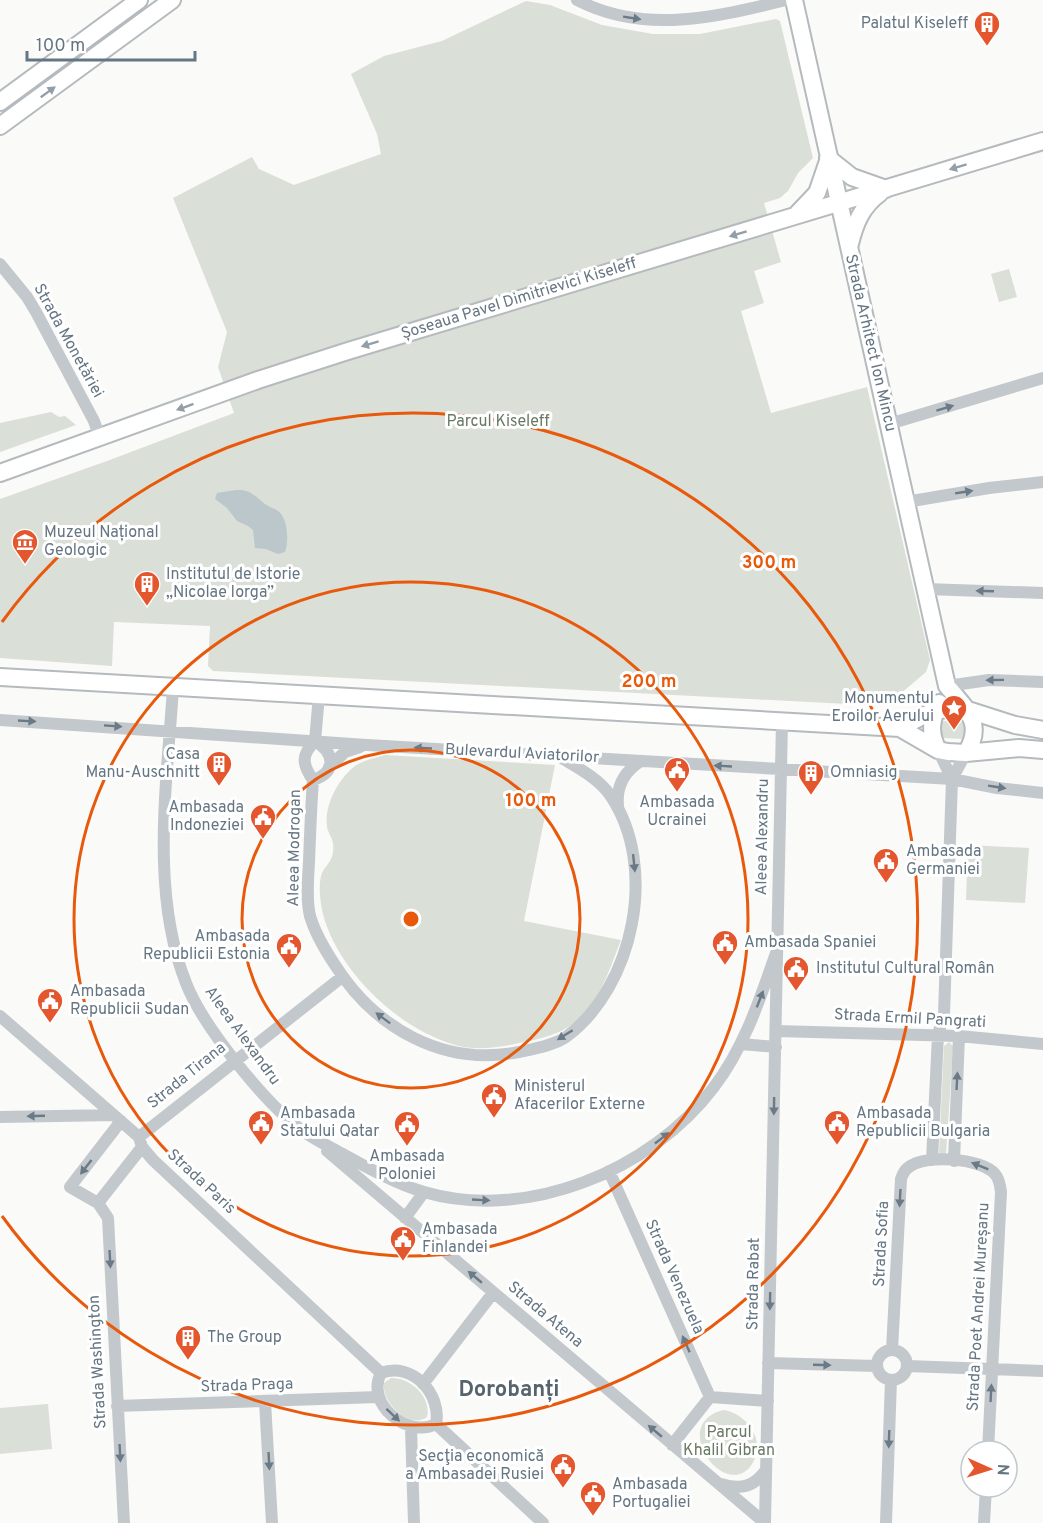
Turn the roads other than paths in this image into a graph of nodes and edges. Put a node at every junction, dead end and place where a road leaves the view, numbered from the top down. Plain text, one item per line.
1 (172, 0) edge
2 (577, 0) edge
3 (786, 0) edge
4 (794, 0) edge
5 (135, 1) edge
6 (0, 102) edge
7 (0, 126) edge
8 (1043, 141) edge
9 (828, 158) junction
10 (886, 189) junction
11 (839, 203) junction
12 (794, 217) junction
13 (849, 248) junction
14 (0, 264) edge
15 (1043, 378) edge
16 (889, 424) junction
17 (100, 438) junction
18 (0, 473) edge
19 (1043, 482) edge
20 (906, 502) junction
21 (926, 590) junction
22 (1043, 593) edge
23 (0, 677) edge
24 (1043, 682) edge
25 (947, 686) junction
26 (173, 688) junction
27 (319, 695) junction
28 (936, 709) junction
29 (965, 709) junction
30 (0, 720) edge
31 (782, 722) junction
32 (900, 728) junction
33 (171, 730) junction
34 (1043, 730) edge
35 (315, 741) junction
36 (367, 745) junction
37 (938, 750) junction
38 (1043, 750) edge
39 (966, 753) junction
40 (558, 756) junction
41 (641, 761) junction
42 (329, 767) junction
43 (781, 769) junction
44 (952, 779) junction
45 (312, 780) junction
46 (1043, 793) edge
47 (618, 807) junction
48 (776, 953) junction
49 (342, 976) junction
50 (944, 1014) junction
51 (2, 1020) edge
52 (776, 1031) junction
53 (938, 1035) junction
54 (959, 1036) junction
55 (741, 1044) junction
56 (1043, 1044) edge
57 (776, 1047) junction
58 (235, 1059) junction
59 (0, 1118) edge
60 (118, 1118) junction
61 (304, 1132) junction
62 (140, 1142) junction
63 (932, 1160) junction
64 (954, 1161) junction
65 (609, 1171) junction
66 (424, 1192) junction
67 (98, 1203) junction
68 (405, 1218) junction
69 (493, 1293) junction
70 (892, 1350) junction
71 (768, 1363) junction
72 (877, 1366) junction
73 (907, 1366) junction
74 (993, 1370) junction
75 (1043, 1371) edge
76 (381, 1372) junction
77 (891, 1380) junction
78 (423, 1384) junction
79 (378, 1397) junction
80 (710, 1397) junction
81 (768, 1401) junction
82 (265, 1402) junction
83 (117, 1406) junction
84 (436, 1424) junction
85 (411, 1428) junction
86 (989, 1439) edge
87 (672, 1444) junction
88 (766, 1470) junction
89 (718, 1483) junction
90 (985, 1499) edge
91 (765, 1522) edge
92 (124, 1523) edge
93 (272, 1523) edge
94 (414, 1523) edge
95 (543, 1523) edge
96 (886, 1523) edge
97 (984, 1523) edge

7 -> 1 main road
2 -> 3 street
4 - 9 main road, Strada Arhitect Ion Mincu
5 - 6 main road
8 -> 10 main road, Șoseaua Pavel Dimitrievici Kiseleff
9 - 10 main road
9 - 11 main road, Strada Arhitect Ion Mincu
9 - 12 main road
10 - 11 main road, Șoseaua Pavel Dimitrievici Kiseleff
10 - 13 main road
11 - 12 main road, Șoseaua Pavel Dimitrievici Kiseleff
11 - 13 main road, Strada Arhitect Ion Mincu
12 -> 17 main road, Șoseaua Pavel Dimitrievici Kiseleff
13 - 16 main road, Strada Arhitect Ion Mincu
14 - 17 street, Strada Monetăriei
16 -> 15 street
16 - 20 main road, Strada Arhitect Ion Mincu
17 - 18 main road, Șoseaua Pavel Dimitrievici Kiseleff
20 -> 19 street
20 - 21 main road, Strada Arhitect Ion Mincu
22 -> 21 street
21 - 25 main road, Strada Arhitect Ion Mincu
23 - 26 main road
24 -> 25 street
25 - 28 main road
25 - 29 main road, Strada Arhitect Ion Mincu
26 - 27 main road
26 - 33 street, Aleea Alexandru
27 - 31 main road
27 - 35 street, Aleea Modrogan
28 - 29 main road
28 - 32 main road
28 - 37 main road
29 - 34 main road
29 - 39 main road, Strada Arhitect Ion Mincu
30 -> 33 street, Bulevardul Aviatorilor
31 - 32 main road
31 - 43 street, Aleea Alexandru
32 - 37 main road
33 - 35 street, Bulevardul Aviatorilor
33 - 58 street, Aleea Alexandru
35 - 36 street, Bulevardul Aviatorilor
35 - 42 street
35 - 45 street, Aleea Modrogan
40 -> 36 street, Bulevardul Aviatorilor
36 - 42 street, Aleea Modrogan
37 - 39 main road
37 - 44 street
38 - 39 main road
39 - 44 street
40 - 41 street, Bulevardul Aviatorilor
40 - 47 street, Aleea Modrogan
43 -> 41 street, Bulevardul Aviatorilor
41 - 47 street, Aleea Modrogan
42 - 45 street, Aleea Modrogan
43 - 44 street, Bulevardul Aviatorilor
43 - 48 street, Aleea Alexandru
44 -> 46 street, Bulevardul Aviatorilor
44 - 50 street
45 - 49 street, Aleea Modrogan
47 -> 49 street, Aleea Modrogan
48 - 52 street, Aleea Alexandru
55 -> 48 street, Aleea Alexandru
49 - 58 street, Strada Tirana
50 - 53 street
50 - 54 street
51 - 60 street, Strada Paris
52 - 53 street, Strada Ermil Pangrati
52 - 57 street, Strada Rabat
53 - 54 street, Strada Ermil Pangrati
53 - 63 street
54 - 56 street, Strada Ermil Pangrati
64 -> 54 street
55 - 57 street
65 -> 55 street, Aleea Alexandru
57 -> 71 street, Strada Rabat
58 - 61 street, Aleea Alexandru
58 - 62 street, Strada Tirana
60 -> 59 street
60 - 62 street, Strada Paris
60 -> 67 street
61 - 66 street, Aleea Alexandru
61 - 68 street, Strada Atena
62 - 67 street
62 - 76 street, Strada Paris
63 - 64 street, Strada Poet Andrei Mureșanu
63 -> 70 street, Strada Sofia
74 -> 64 street, Strada Poet Andrei Mureșanu
66 -> 65 street, Aleea Alexandru
80 -> 65 street, Strada Venezuela
66 - 68 street
67 -> 83 street, Strada Washington
69 -> 68 street, Strada Atena
69 - 78 street
87 -> 69 street, Strada Atena
70 - 72 street
70 - 73 street
71 -> 72 street
71 - 81 street, Strada Rabat
72 - 77 street
73 - 74 street
73 - 77 street
74 - 75 street
86 -> 74 street, Strada Poet Andrei Mureșanu
76 - 78 street
76 - 79 street
77 -> 96 street
78 - 84 street
79 - 82 street, Strada Praga
79 -> 85 street
80 - 81 street
80 - 87 street
81 - 88 street, Strada Rabat
82 - 83 street, Strada Praga
82 -> 93 street
83 -> 92 street, Strada Washington
84 - 85 street
84 - 95 street
85 - 94 street
87 - 89 street, Strada Atena
88 - 89 street
88 - 91 street, Strada Rabat
89 - 91 street, Strada Atena
90 - 97 street

